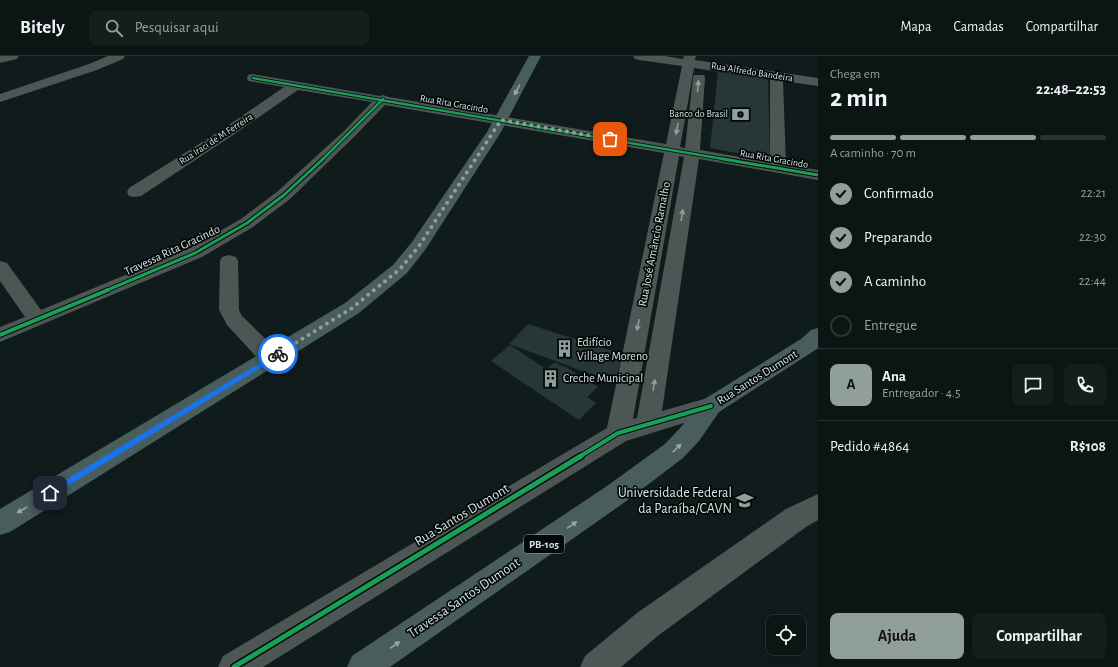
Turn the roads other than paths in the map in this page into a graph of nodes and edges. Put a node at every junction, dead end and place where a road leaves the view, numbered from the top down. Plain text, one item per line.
1 (13, 56) edge
2 (119, 56) edge
3 (535, 56) edge
4 (639, 56) edge
5 (0, 59) edge
6 (695, 60) edge
7 (776, 76) junction
8 (253, 78) dead end
9 (818, 82) edge
10 (296, 85) junction
11 (0, 98) edge
12 (383, 99) junction
13 (501, 120) junction
14 (673, 150) junction
15 (692, 152) junction
16 (778, 167) junction
17 (818, 175) edge
18 (135, 192) dead end
19 (656, 237) junction
20 (678, 241) junction
21 (229, 261) dead end
22 (0, 267) edge
23 (37, 319) junction
24 (0, 335) edge
25 (818, 335) edge
26 (271, 358) junction
27 (711, 406) junction
28 (648, 423) junction
29 (618, 433) junction
30 (818, 506) edge
31 (0, 523) edge
32 (234, 667) edge
33 (363, 667) edge
34 (596, 667) edge

1 - 5 street
2 - 11 street
3 -> 13 main road
4 - 6 street, Rua Alfredo Bandeira
6 - 7 street, Rua Alfredo Bandeira
6 -> 14 street, Rua José Amâncio Ramalho
15 -> 6 street, Rua José Amâncio Ramalho
7 - 9 street, Rua Alfredo Bandeira
7 - 16 street
8 - 10 street, Rua Rita Gracindo
10 - 12 street, Rua Rita Gracindo
10 - 18 street, Rua Iraci de M Ferreira
12 - 13 street, Rua Rita Gracindo
12 - 23 street, Travessa Rita Gracindo
13 - 14 street, Rua Rita Gracindo
13 - 26 main road
14 - 15 street, Rua Rita Gracindo
14 - 19 street, Rua José Amâncio Ramalho
15 - 16 street, Rua Rita Gracindo
20 -> 15 street, Rua José Amâncio Ramalho
16 - 17 street, Rua Rita Gracindo
19 - 20 street
19 -> 29 street, Rua José Amâncio Ramalho
28 -> 20 street, Rua José Amâncio Ramalho
21 - 26 street
22 - 23 street
23 - 24 street, Travessa Rita Gracindo
25 - 27 main road, Rua Santos Dumont / PB-105
26 -> 31 main road
27 - 28 street, Rua Santos Dumont / PB-105
33 -> 27 main road, Travessa Santos Dumont / PB-105
28 - 29 street, Rua Santos Dumont / PB-105
29 - 32 street, Rua Santos Dumont / PB-105
30 - 34 street

